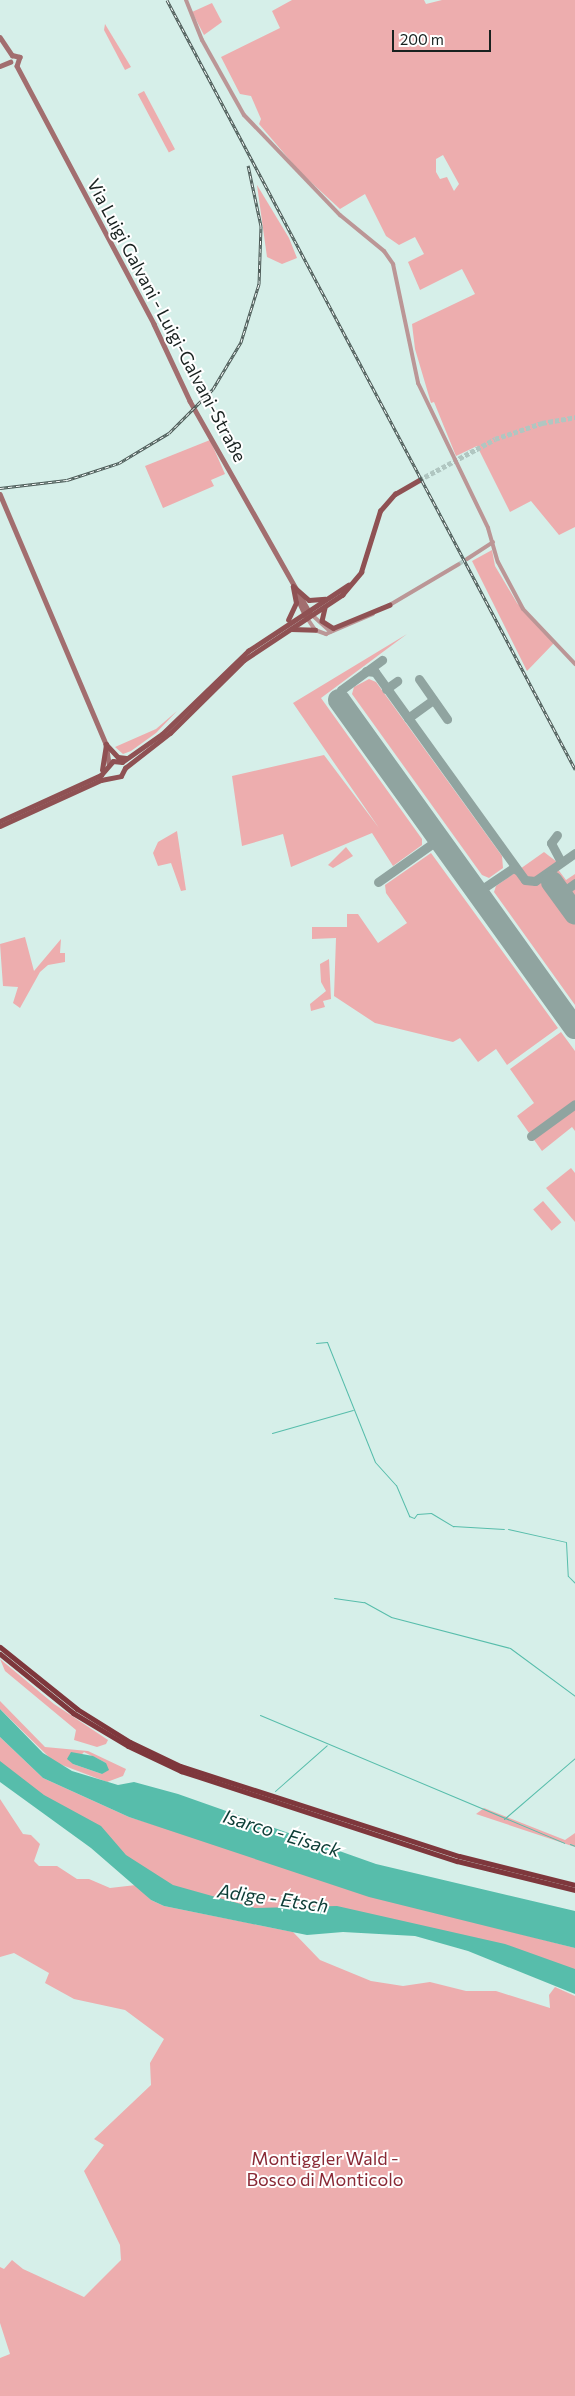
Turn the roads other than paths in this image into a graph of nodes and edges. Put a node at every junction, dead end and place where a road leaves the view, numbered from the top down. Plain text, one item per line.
1 (186, 0) edge
2 (0, 37) edge
3 (12, 56) junction
4 (10, 62) junction
5 (0, 66) edge
6 (17, 66) junction
7 (419, 480) tunnel mouth
8 (0, 494) edge
9 (493, 542) junction
10 (467, 559) tunnel mouth
11 (364, 561) junction
12 (459, 564) tunnel mouth
13 (354, 577) junction
14 (293, 586) junction
15 (338, 598) junction
16 (389, 605) junction
17 (308, 613) junction
18 (283, 625) junction
19 (315, 630) junction
20 (282, 631) junction
21 (333, 633) junction
22 (575, 664) edge
23 (106, 744) junction
24 (145, 748) junction
25 (120, 761) junction
26 (108, 766) junction
27 (125, 768) junction
28 (111, 776) junction
29 (92, 780) junction
30 (0, 821) edge
31 (0, 826) edge
32 (0, 1647) edge
33 (0, 1654) edge
34 (575, 1885) edge
35 (575, 1890) edge

1 - 9 street
2 - 3 main road
3 - 4 main road
3 - 6 main road, Via Luigi Galvani - Luigi-Galvani-Straße
4 - 5 main road
4 - 6 main road
6 - 14 main road, Via Luigi Galvani - Luigi-Galvani-Straße
7 - 11 main road
8 - 23 main road
9 - 10 street
9 - 22 street
11 - 13 main road
11 - 15 main road
12 - 16 street
13 - 14 main road
13 - 17 main road
14 - 17 main road, Via Luigi Galvani - Luigi-Galvani-Straße
14 - 18 main road
15 - 16 main road
15 - 17 main road
16 - 21 street
17 - 18 main road
17 - 19 street
17 - 20 main road
17 - 21 street
18 - 24 main road
19 - 20 main road
19 - 21 street
20 - 27 main road
23 - 24 main road
23 - 25 main road
23 - 26 main road
23 - 29 main road
24 - 25 main road
25 - 26 main road
25 - 27 main road
26 - 28 main road
26 - 29 main road
27 - 28 main road
28 - 31 main road
29 - 30 main road
32 - 34 highway
33 - 35 highway

